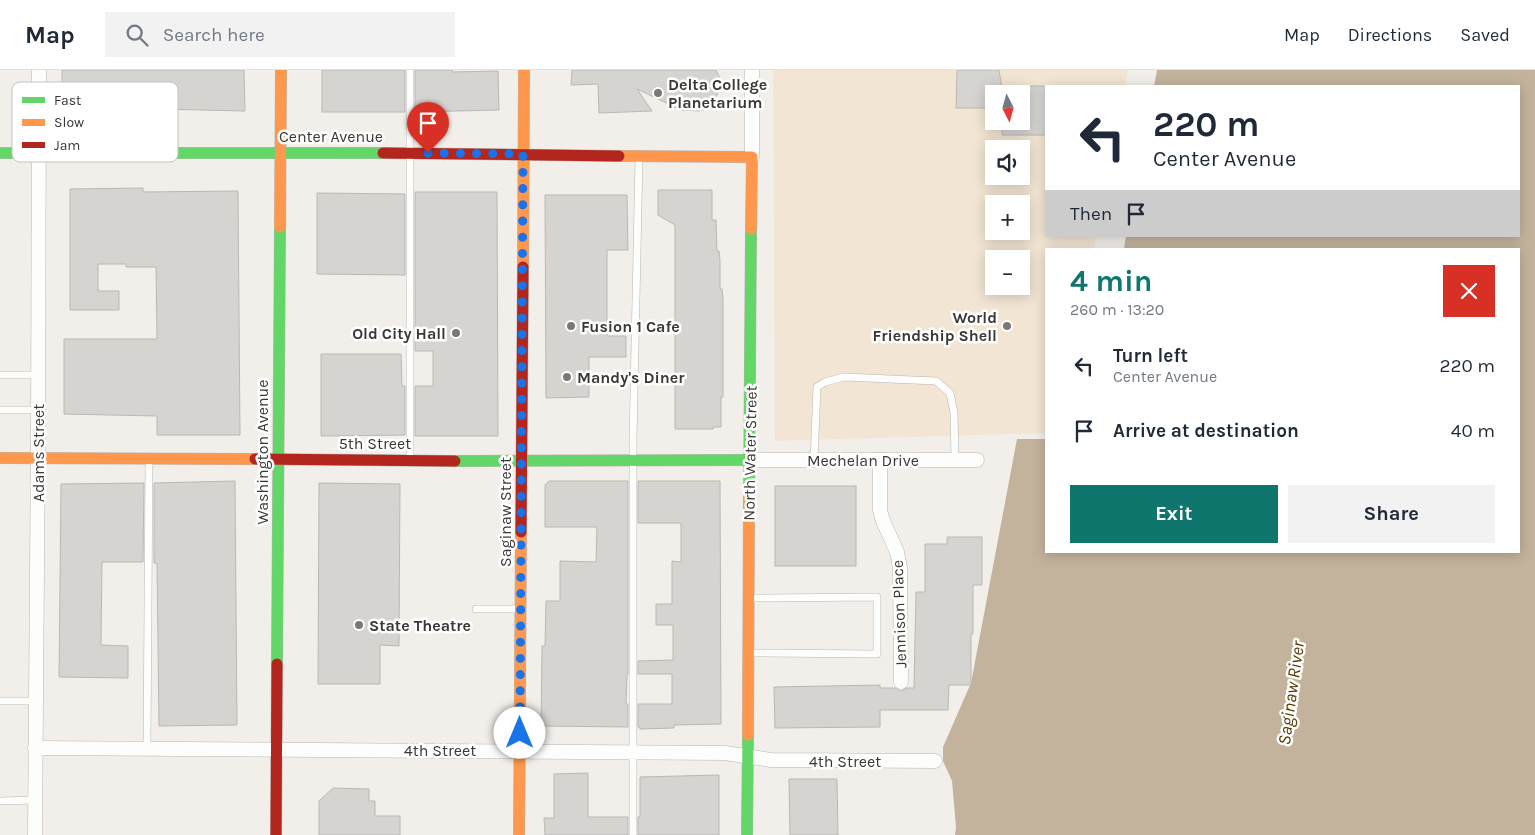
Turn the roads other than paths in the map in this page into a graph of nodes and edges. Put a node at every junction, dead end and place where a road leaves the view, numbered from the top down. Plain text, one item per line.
1 (281, 70) edge
2 (410, 70) edge
3 (524, 70) edge
4 (752, 70) edge
5 (178, 152) edge
6 (280, 152) junction
7 (411, 153) junction
8 (523, 154) junction
9 (639, 156) junction
10 (752, 157) junction
11 (39, 162) edge
12 (0, 375) edge
13 (38, 376) junction
14 (0, 410) edge
15 (38, 410) junction
16 (0, 458) edge
17 (38, 458) junction
18 (150, 458) junction
19 (279, 459) junction
20 (410, 460) junction
21 (633, 460) junction
22 (750, 460) junction
23 (814, 460) junction
24 (880, 460) junction
25 (955, 460) junction
26 (977, 460) dead end
27 (521, 461) junction
28 (748, 598) junction
29 (476, 609) dead end
30 (520, 609) junction
31 (748, 653) junction
32 (901, 682) dead end
33 (0, 701) edge
34 (36, 701) junction
35 (35, 748) junction
36 (146, 748) junction
37 (276, 750) junction
38 (520, 751) junction
39 (633, 752) junction
40 (747, 757) junction
41 (935, 761) dead end
42 (35, 800) junction
43 (0, 801) edge
44 (35, 835) edge
45 (276, 835) edge
46 (519, 835) edge
47 (633, 835) edge
48 (747, 835) edge

1 - 6 street, Washington Avenue
2 - 7 lane
3 - 8 street, Saginaw Street
4 - 10 street, North Water Street
5 - 6 street, Center Avenue
6 - 7 street, Center Avenue
6 - 19 street, Washington Avenue
7 - 8 street, Center Avenue
7 - 20 lane
8 - 9 street, Center Avenue
8 - 27 street, Saginaw Street
9 - 10 street, Center Avenue
9 - 21 lane
10 - 22 street, North Water Street
11 - 13 street, Adams Street
12 - 13 lane
13 - 15 street, Adams Street
14 - 15 lane
15 - 17 street, Adams Street
16 - 17 street, 5th Street
17 - 18 street, 5th Street
17 - 34 street, Adams Street
18 - 19 street, 5th Street
18 - 36 lane
19 - 20 street, 5th Street
19 - 37 street, Washington Avenue
20 - 27 street, 5th Street
21 - 22 street, 5th Street
21 - 27 street, 5th Street
21 - 39 lane
22 - 23 street, Mechelan Drive
22 - 28 street, North Water Street
23 - 24 street, Mechelan Drive
23 - 25 lane
24 - 25 street, Mechelan Drive
24 - 32 street, Jennison Place
25 - 26 street, Mechelan Drive
27 - 30 street, Saginaw Street
28 - 31 street, North Water Street
28 - 31 lane
29 - 30 lane
30 - 38 street, Saginaw Street
31 - 40 street, North Water Street
33 - 34 lane
34 - 35 street, Adams Street
35 - 36 street, 4th Street
35 - 42 street, Adams Street
36 - 37 street, 4th Street
37 - 38 street, 4th Street
37 - 45 street, Washington Avenue
38 - 39 street, 4th Street
38 - 46 street, Saginaw Street
39 - 40 street, 4th Street
39 - 47 lane
40 - 41 street, 4th Street
40 - 48 street, North Water Street
42 - 43 lane
42 - 44 street, Adams Street

